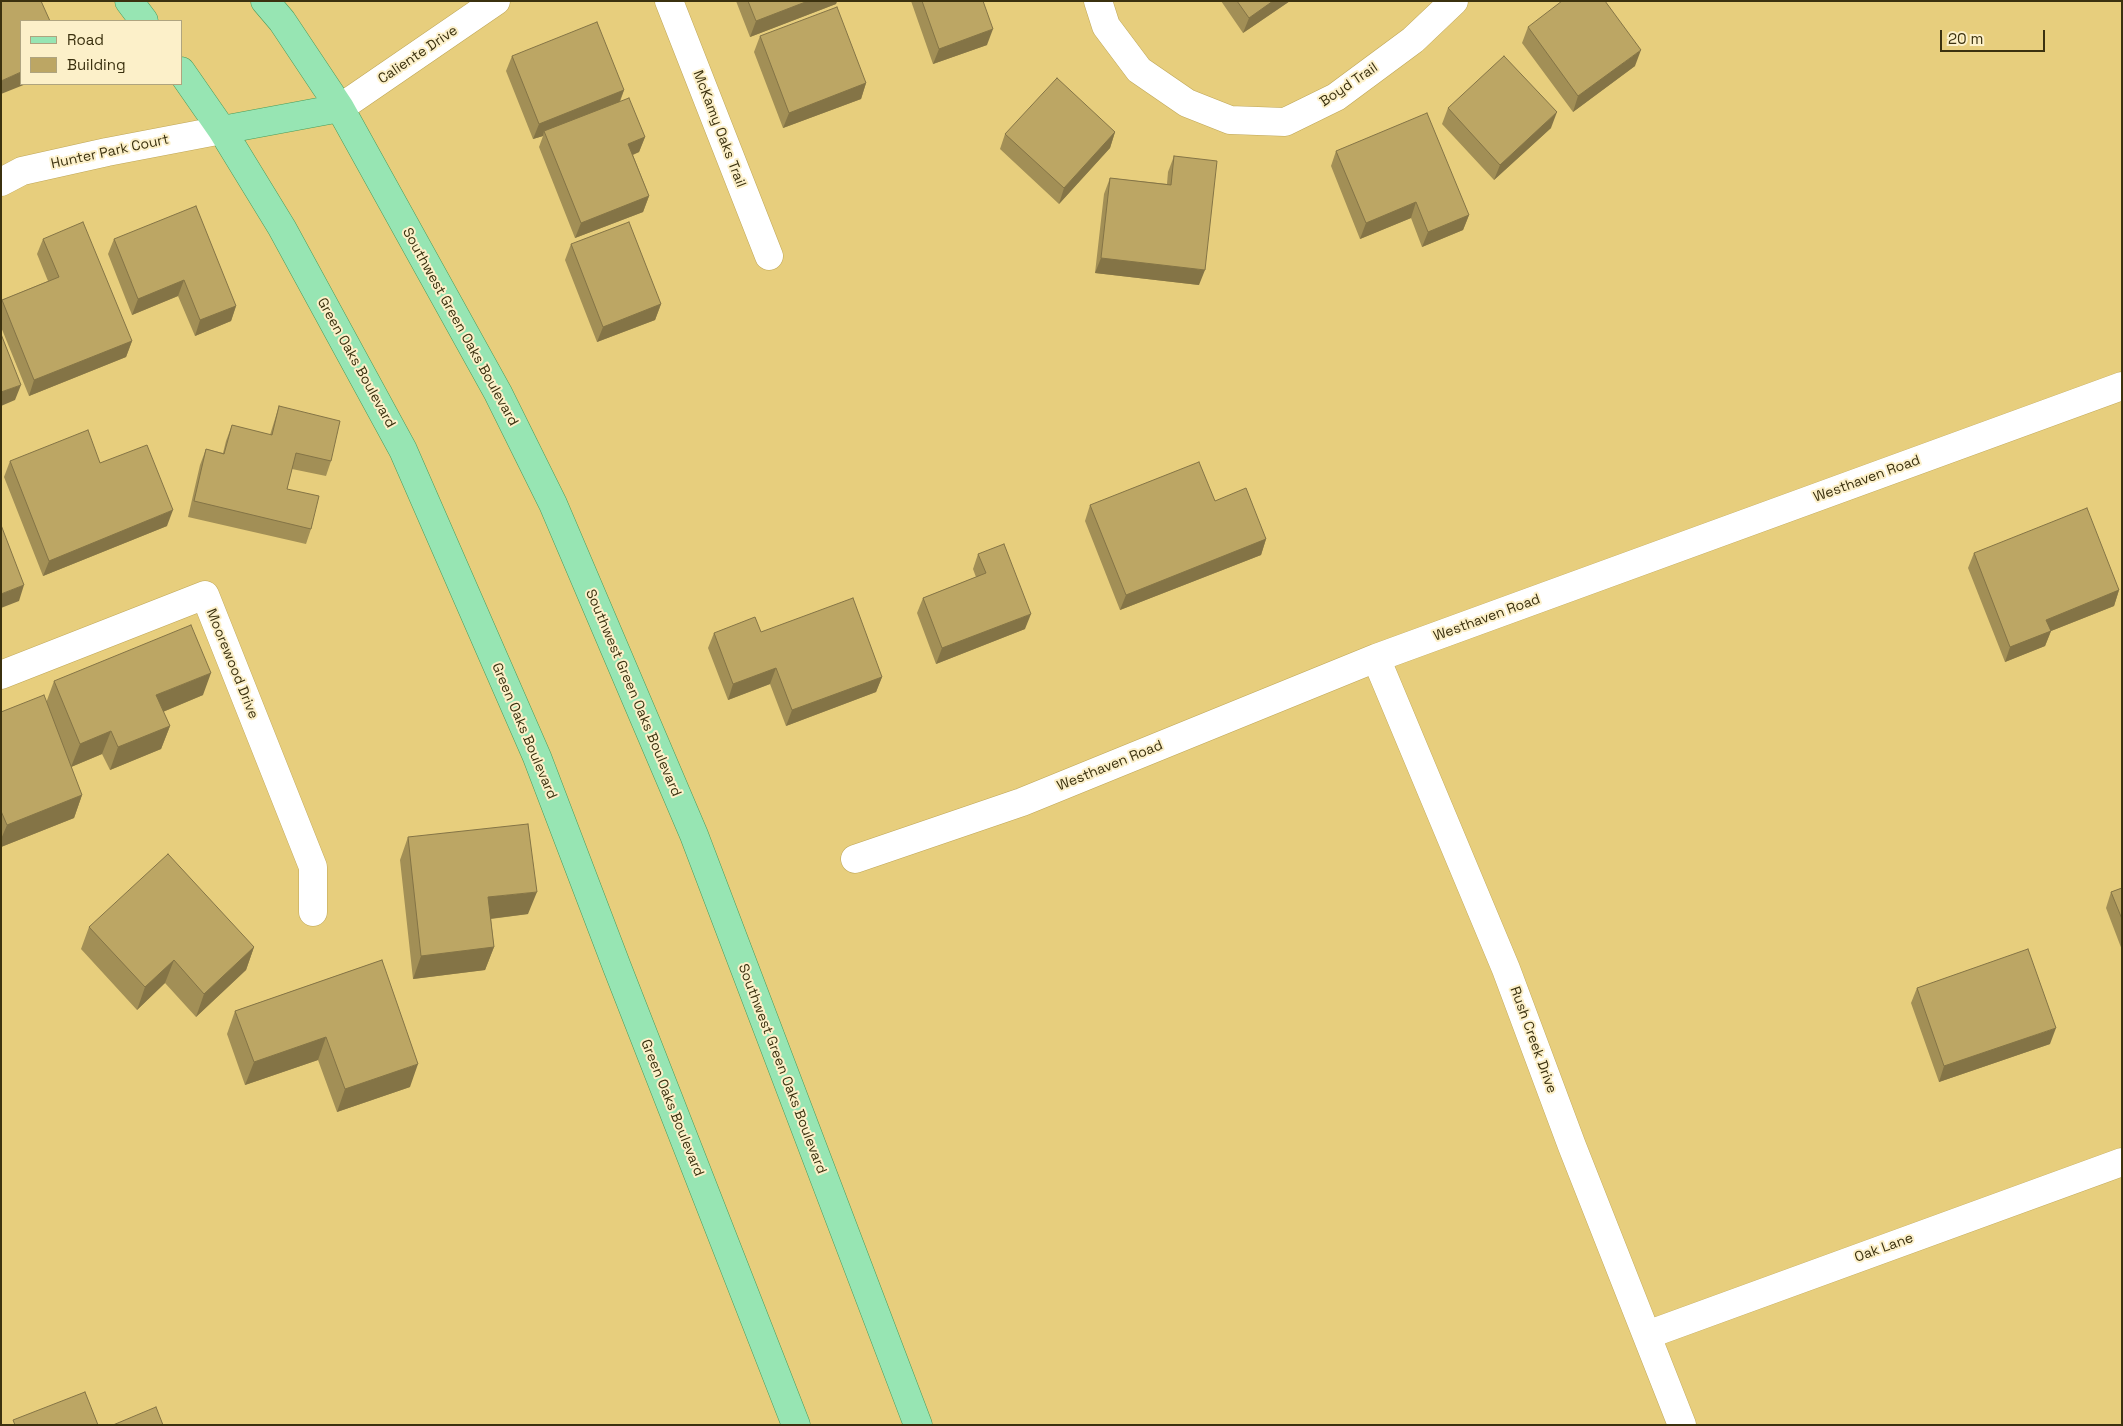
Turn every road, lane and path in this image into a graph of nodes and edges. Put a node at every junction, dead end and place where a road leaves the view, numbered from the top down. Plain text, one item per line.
1 (129, 1) edge
2 (265, 1) edge
3 (496, 1) edge
4 (669, 1) edge
5 (1098, 1) edge
6 (1454, 1) edge
7 (143, 20) edge
8 (182, 72) edge
9 (340, 108) junction
10 (222, 130) junction
11 (1, 182) edge
12 (769, 256) dead end
13 (2122, 386) edge
14 (1376, 658) junction
15 (1, 675) edge
16 (856, 859) dead end
17 (313, 912) dead end
18 (2122, 1162) edge
19 (1647, 1335) junction
20 (796, 1425) edge
21 (918, 1425) edge
22 (1682, 1425) edge

1 - 7 main road
2 - 9 main road, Southwest Green Oaks Boulevard
3 - 9 street, Caliente Drive
4 - 12 street, McKamy Oaks Trail
5 - 6 street, Boyd Trail
8 - 10 main road, Green Oaks Boulevard
9 - 10 main road
9 - 21 main road, Southwest Green Oaks Boulevard
10 - 11 street, Hunter Park Court
10 - 20 main road, Green Oaks Boulevard
13 - 14 street, Westhaven Road
14 - 16 street, Westhaven Road
14 - 19 street, Rush Creek Drive
15 - 17 street, Moorewood Drive
18 - 19 street, Oak Lane
19 - 22 street, Rush Creek Drive

